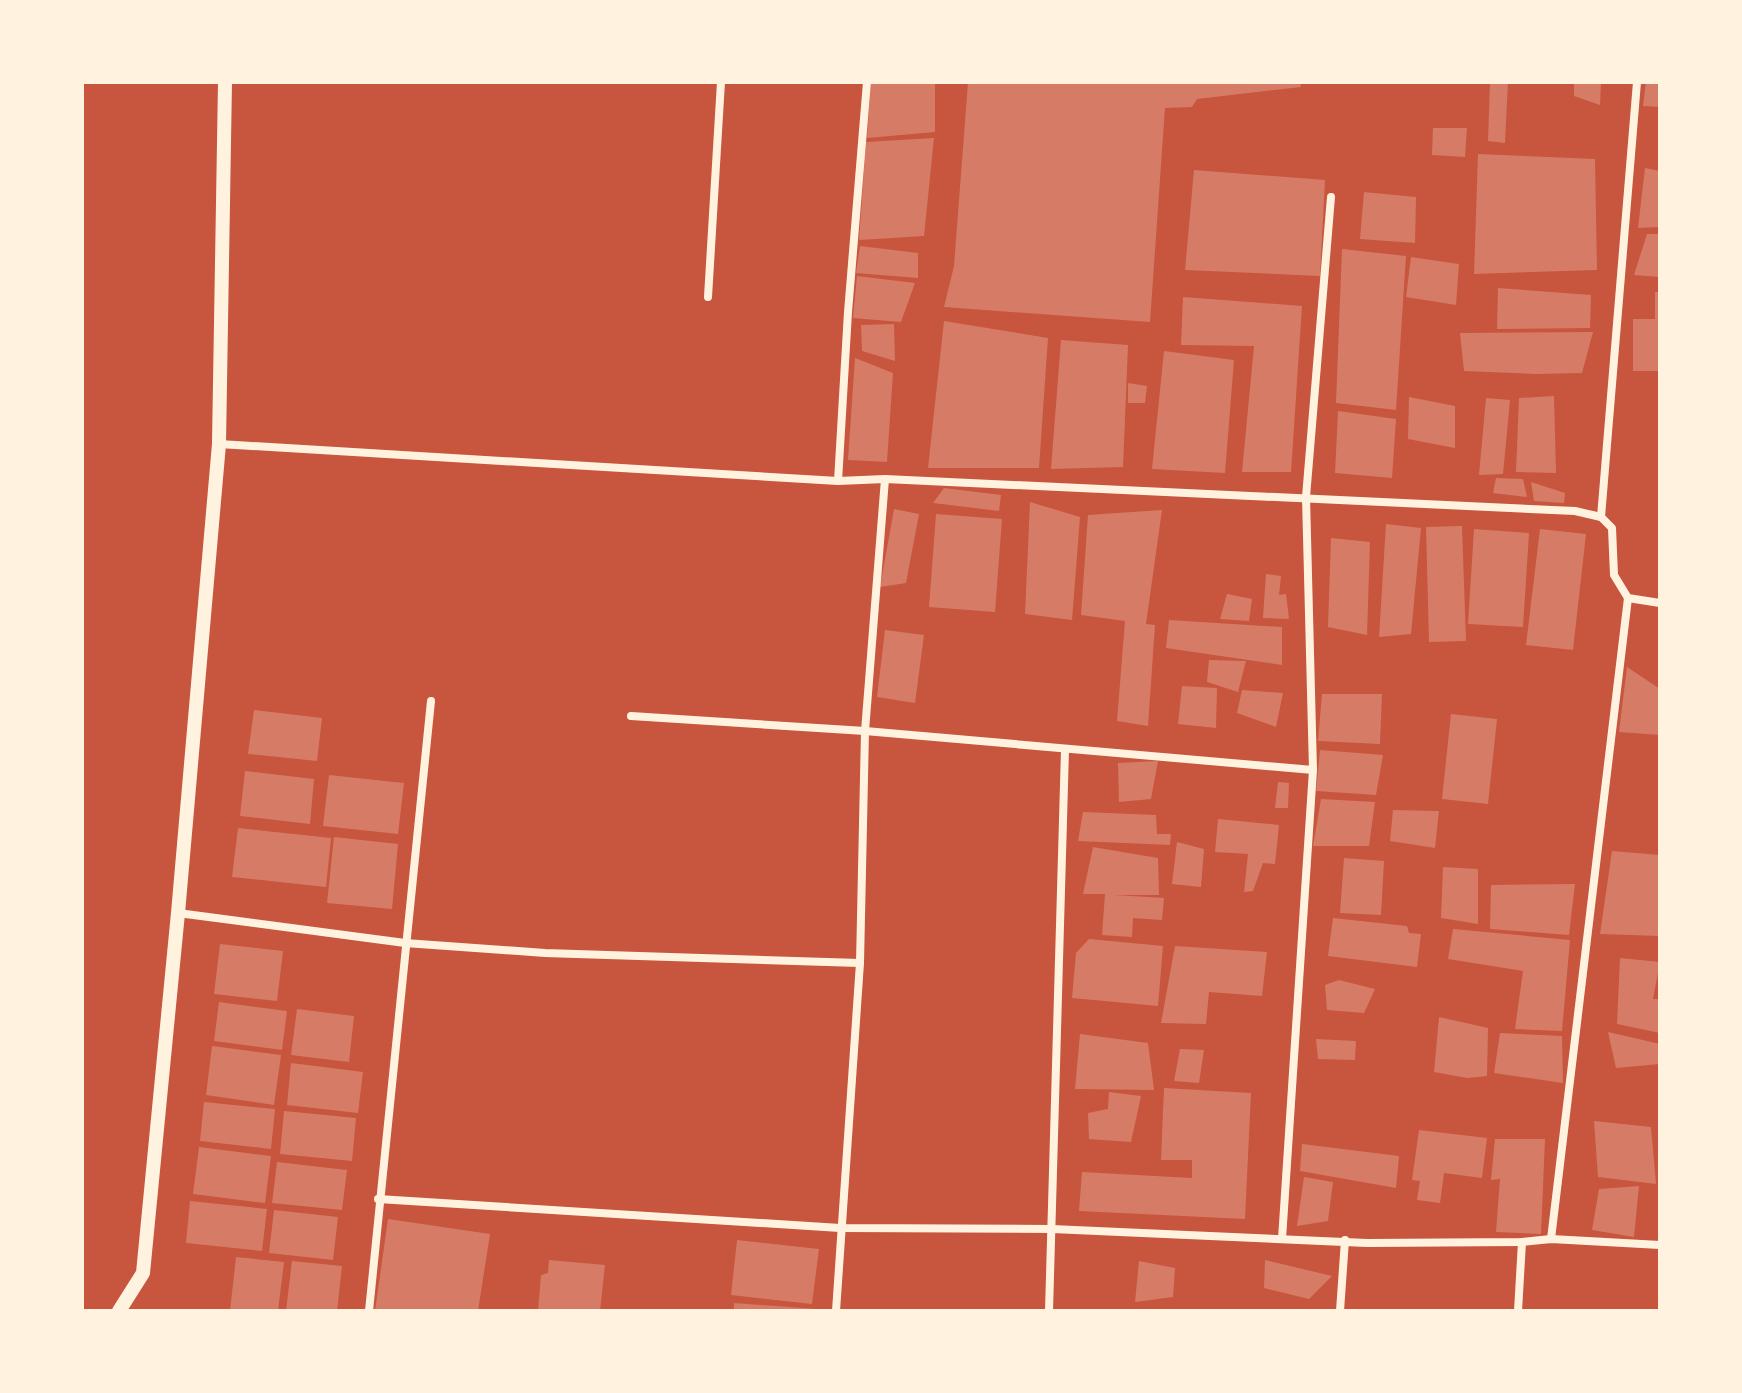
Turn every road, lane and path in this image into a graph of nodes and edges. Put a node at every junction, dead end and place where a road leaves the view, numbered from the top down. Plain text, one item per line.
1 (225, 82) edge
2 (721, 82) edge
3 (867, 82) edge
4 (1637, 82) edge
5 (1331, 197) dead end
6 (708, 297) dead end
7 (219, 444) junction
8 (885, 479) junction
9 (838, 481) junction
10 (1306, 497) junction
11 (1601, 517) junction
12 (1628, 598) junction
13 (1660, 603) edge
14 (431, 701) dead end
15 (631, 716) dead end
16 (865, 731) junction
17 (1065, 750) junction
18 (1313, 770) junction
19 (178, 913) junction
20 (405, 943) junction
21 (860, 963) junction
22 (378, 1199) junction
23 (840, 1228) junction
24 (1052, 1229) junction
25 (1282, 1239) junction
26 (1551, 1239) junction
27 (1345, 1240) junction
28 (1522, 1242) junction
29 (1660, 1245) edge
30 (119, 1311) edge
31 (369, 1311) edge
32 (836, 1311) edge
33 (1049, 1311) edge
34 (1340, 1311) edge
35 (1518, 1311) edge

1 - 7 street
2 - 6 street
3 - 9 street
4 - 11 street
5 - 10 street
7 - 9 street
7 - 19 street
8 - 9 street
8 - 10 street
8 - 16 street
10 - 11 street
10 - 18 street
11 - 12 street
12 - 13 street
12 - 26 street
14 - 20 street
15 - 16 street
16 - 17 street
16 - 21 street
17 - 18 street
17 - 24 street
18 - 25 street
19 - 20 street
19 - 30 street
20 - 21 street
20 - 22 street
21 - 23 street
22 - 23 street
22 - 31 street
23 - 24 street
23 - 32 street
24 - 25 street
24 - 33 street
25 - 27 street
26 - 28 street
26 - 29 street
27 - 28 street
27 - 34 street
28 - 35 street

